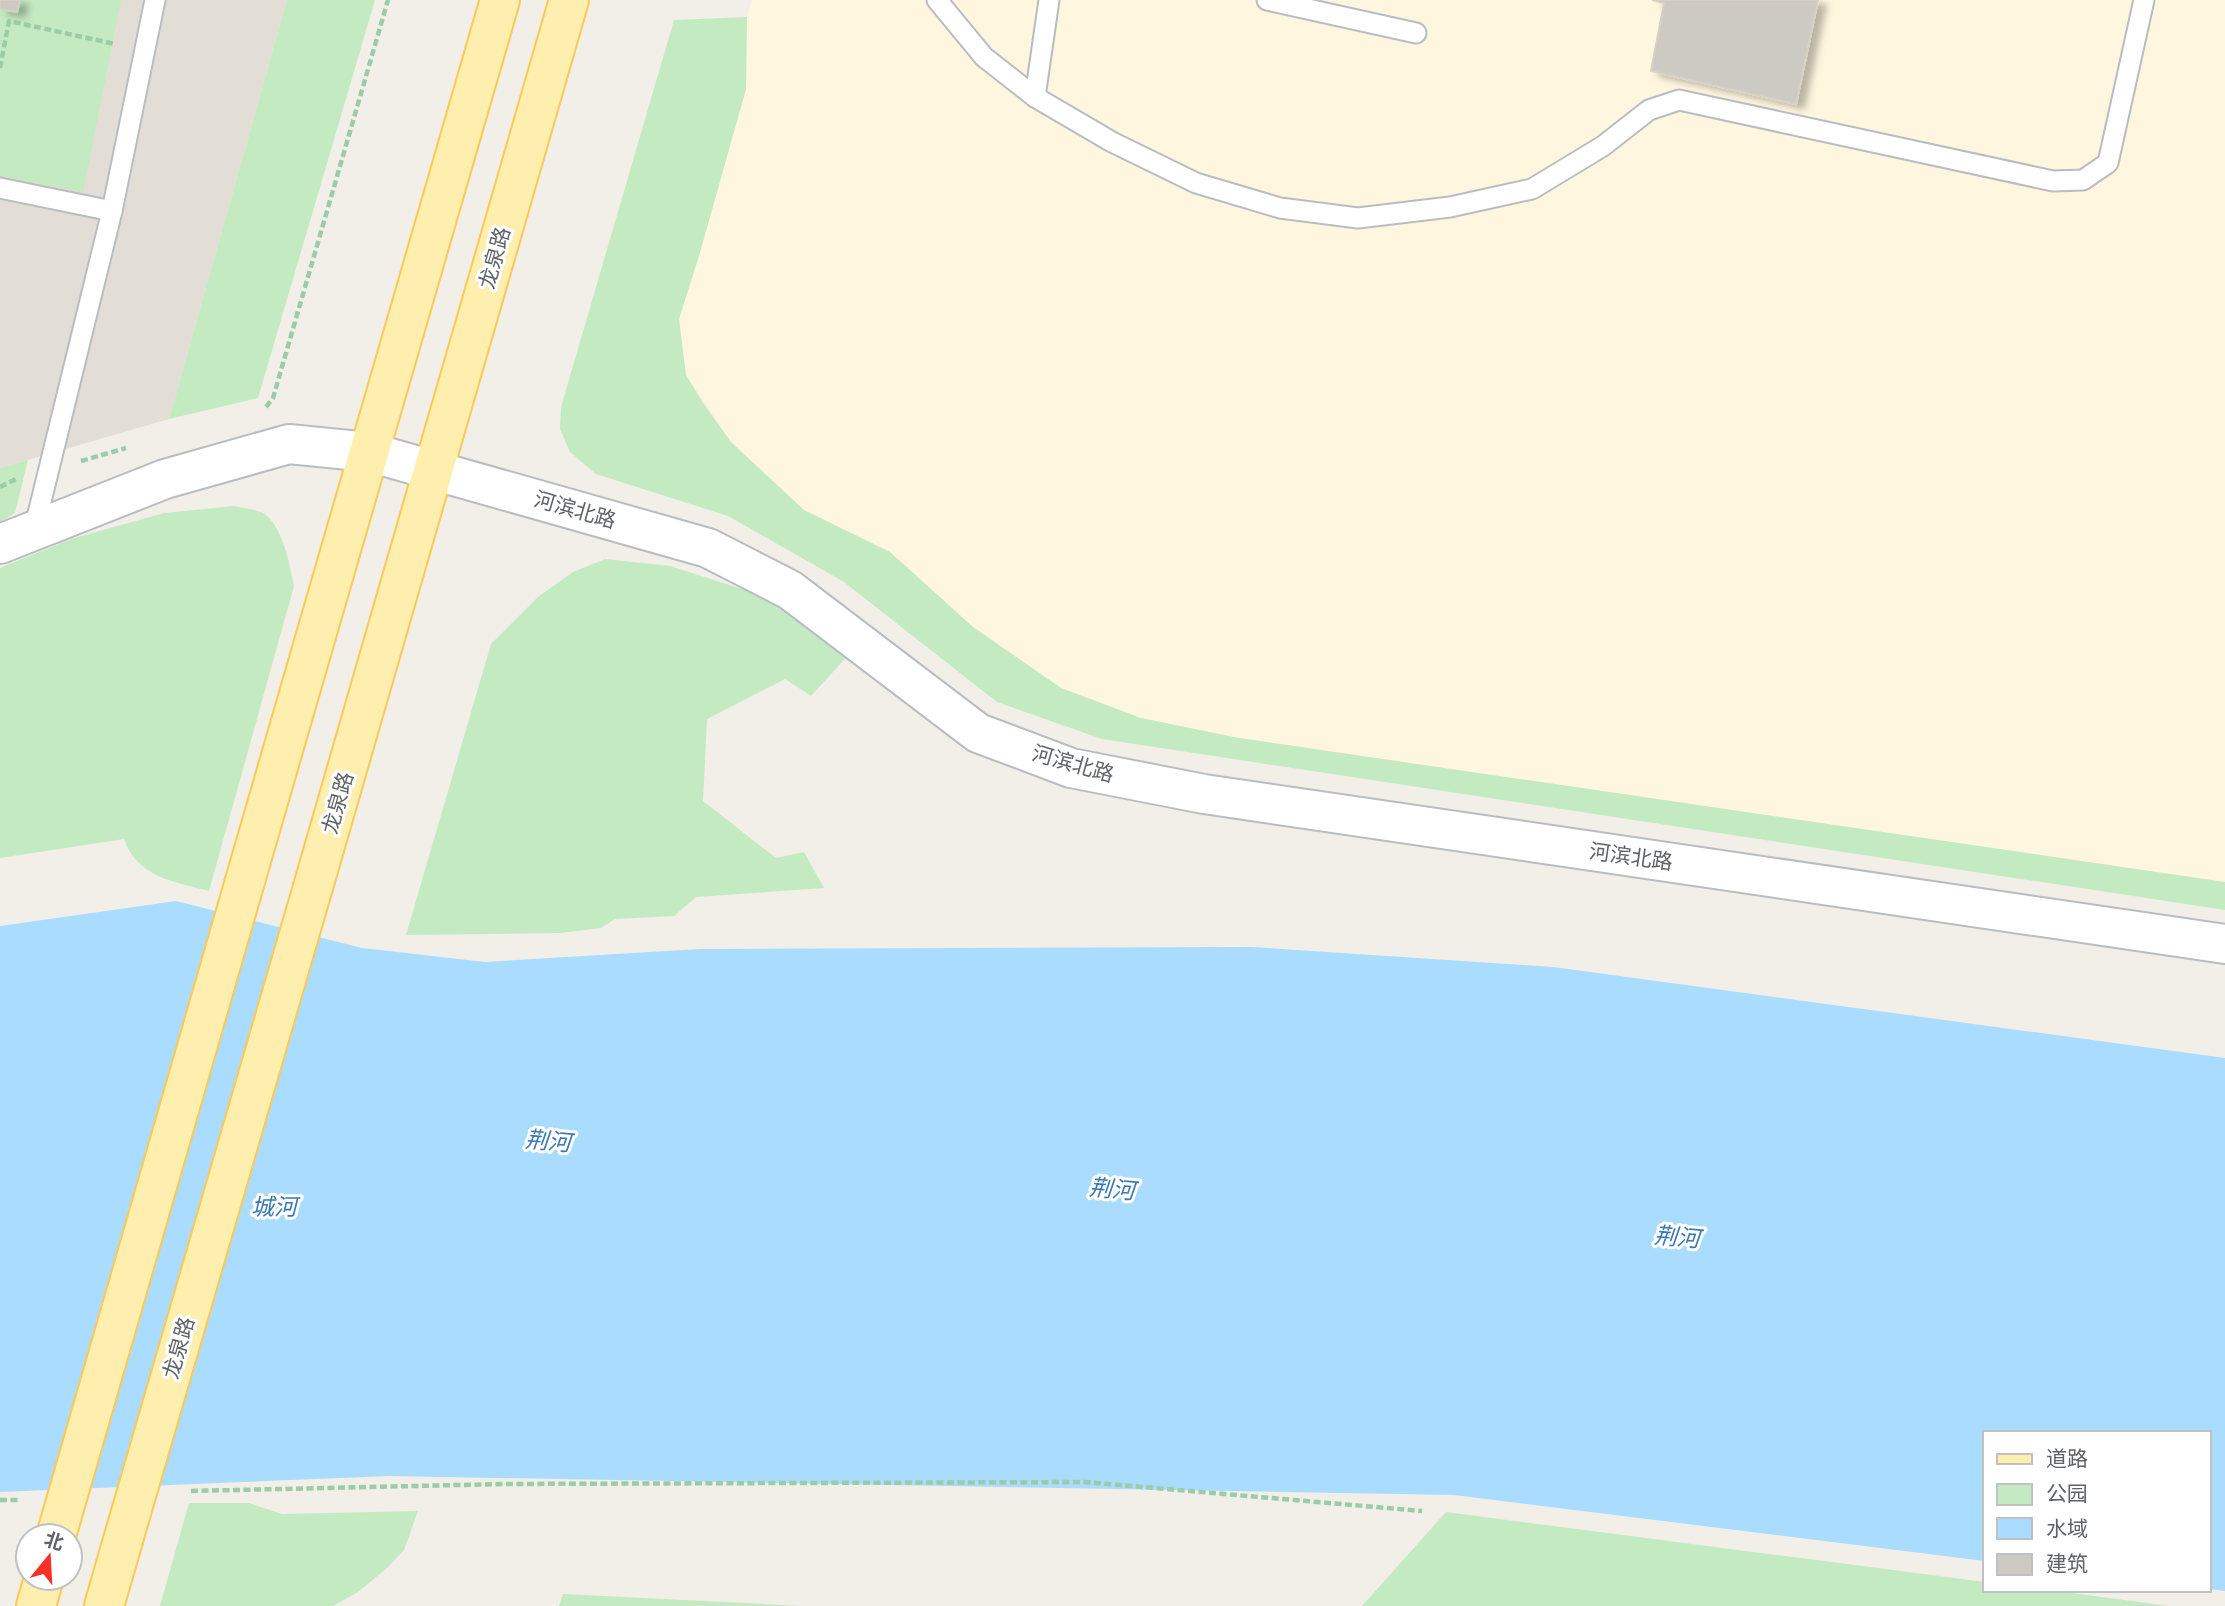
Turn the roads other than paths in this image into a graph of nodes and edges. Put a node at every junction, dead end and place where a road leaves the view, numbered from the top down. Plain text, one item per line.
1 (155, 0) edge
2 (500, 0) edge
3 (569, 0) edge
4 (937, 0) edge
5 (1049, 0) edge
6 (1266, 0) edge
7 (2144, 0) edge
8 (1416, 33) dead end
9 (1035, 97) junction
10 (0, 188) edge
11 (112, 211) junction
12 (369, 452) junction
13 (434, 469) junction
14 (17, 537) edge
15 (2225, 944) edge
16 (60, 1522) edge
17 (104, 1606) edge

1 - 11 lane
2 - 12 main road
3 - 13 main road, 龙泉路
4 - 9 lane
5 - 9 lane
6 - 8 lane
7 - 9 lane
10 - 11 lane
11 - 14 lane
12 - 13 street, 河滨北路
12 - 14 street, 河滨北路
12 - 16 main road, bridge
13 - 15 street, 河滨北路
13 - 17 main road, 龙泉路, bridge

